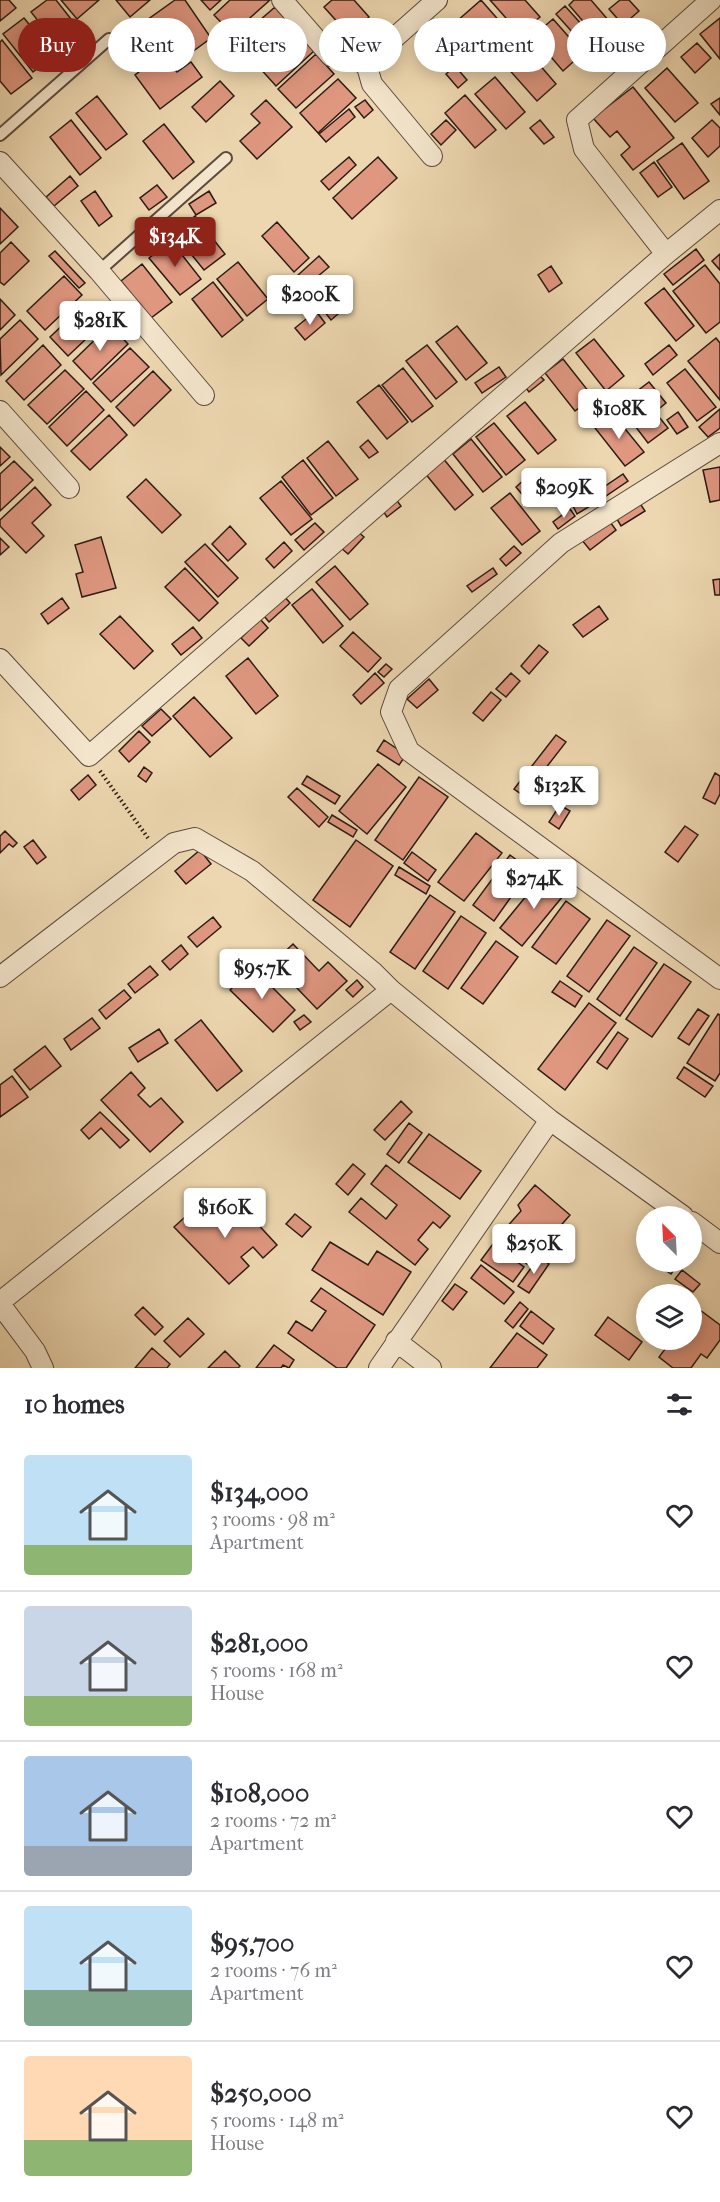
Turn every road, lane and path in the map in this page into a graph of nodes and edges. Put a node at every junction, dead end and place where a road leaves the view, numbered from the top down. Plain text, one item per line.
1 (282, 0) edge
2 (437, 0) edge
3 (711, 0) edge
4 (402, 31) edge
5 (108, 40) edge
6 (319, 42) edge
7 (369, 72) edge
8 (0, 135) edge
9 (432, 156) dead end
10 (226, 158) dead end
11 (0, 162) edge
12 (720, 210) edge
13 (666, 254) junction
14 (99, 271) junction
15 (204, 395) dead end
16 (0, 411) edge
17 (720, 443) edge
18 (69, 488) dead end
19 (0, 658) edge
20 (89, 756) junction
21 (159, 854) junction
22 (0, 976) edge
23 (720, 979) edge
24 (391, 990) junction
25 (550, 1120) junction
26 (669, 1206) edge
27 (702, 1230) edge
28 (720, 1243) edge
29 (0, 1303) edge
30 (396, 1341) junction
31 (43, 1368) edge
32 (379, 1368) edge
33 (431, 1368) edge

1 - 6 street
2 - 4 street
3 - 13 street
5 - 8 lane
7 - 9 street
10 - 14 lane
11 - 14 street
12 - 13 street
13 - 20 street
14 - 15 street
16 - 18 street
17 - 23 street
19 - 20 street
20 - 21 path
21 - 22 street
21 - 24 street
24 - 25 street
24 - 29 street
25 - 26 street
25 - 30 street
27 - 28 street
29 - 31 street
30 - 32 street
30 - 33 street

